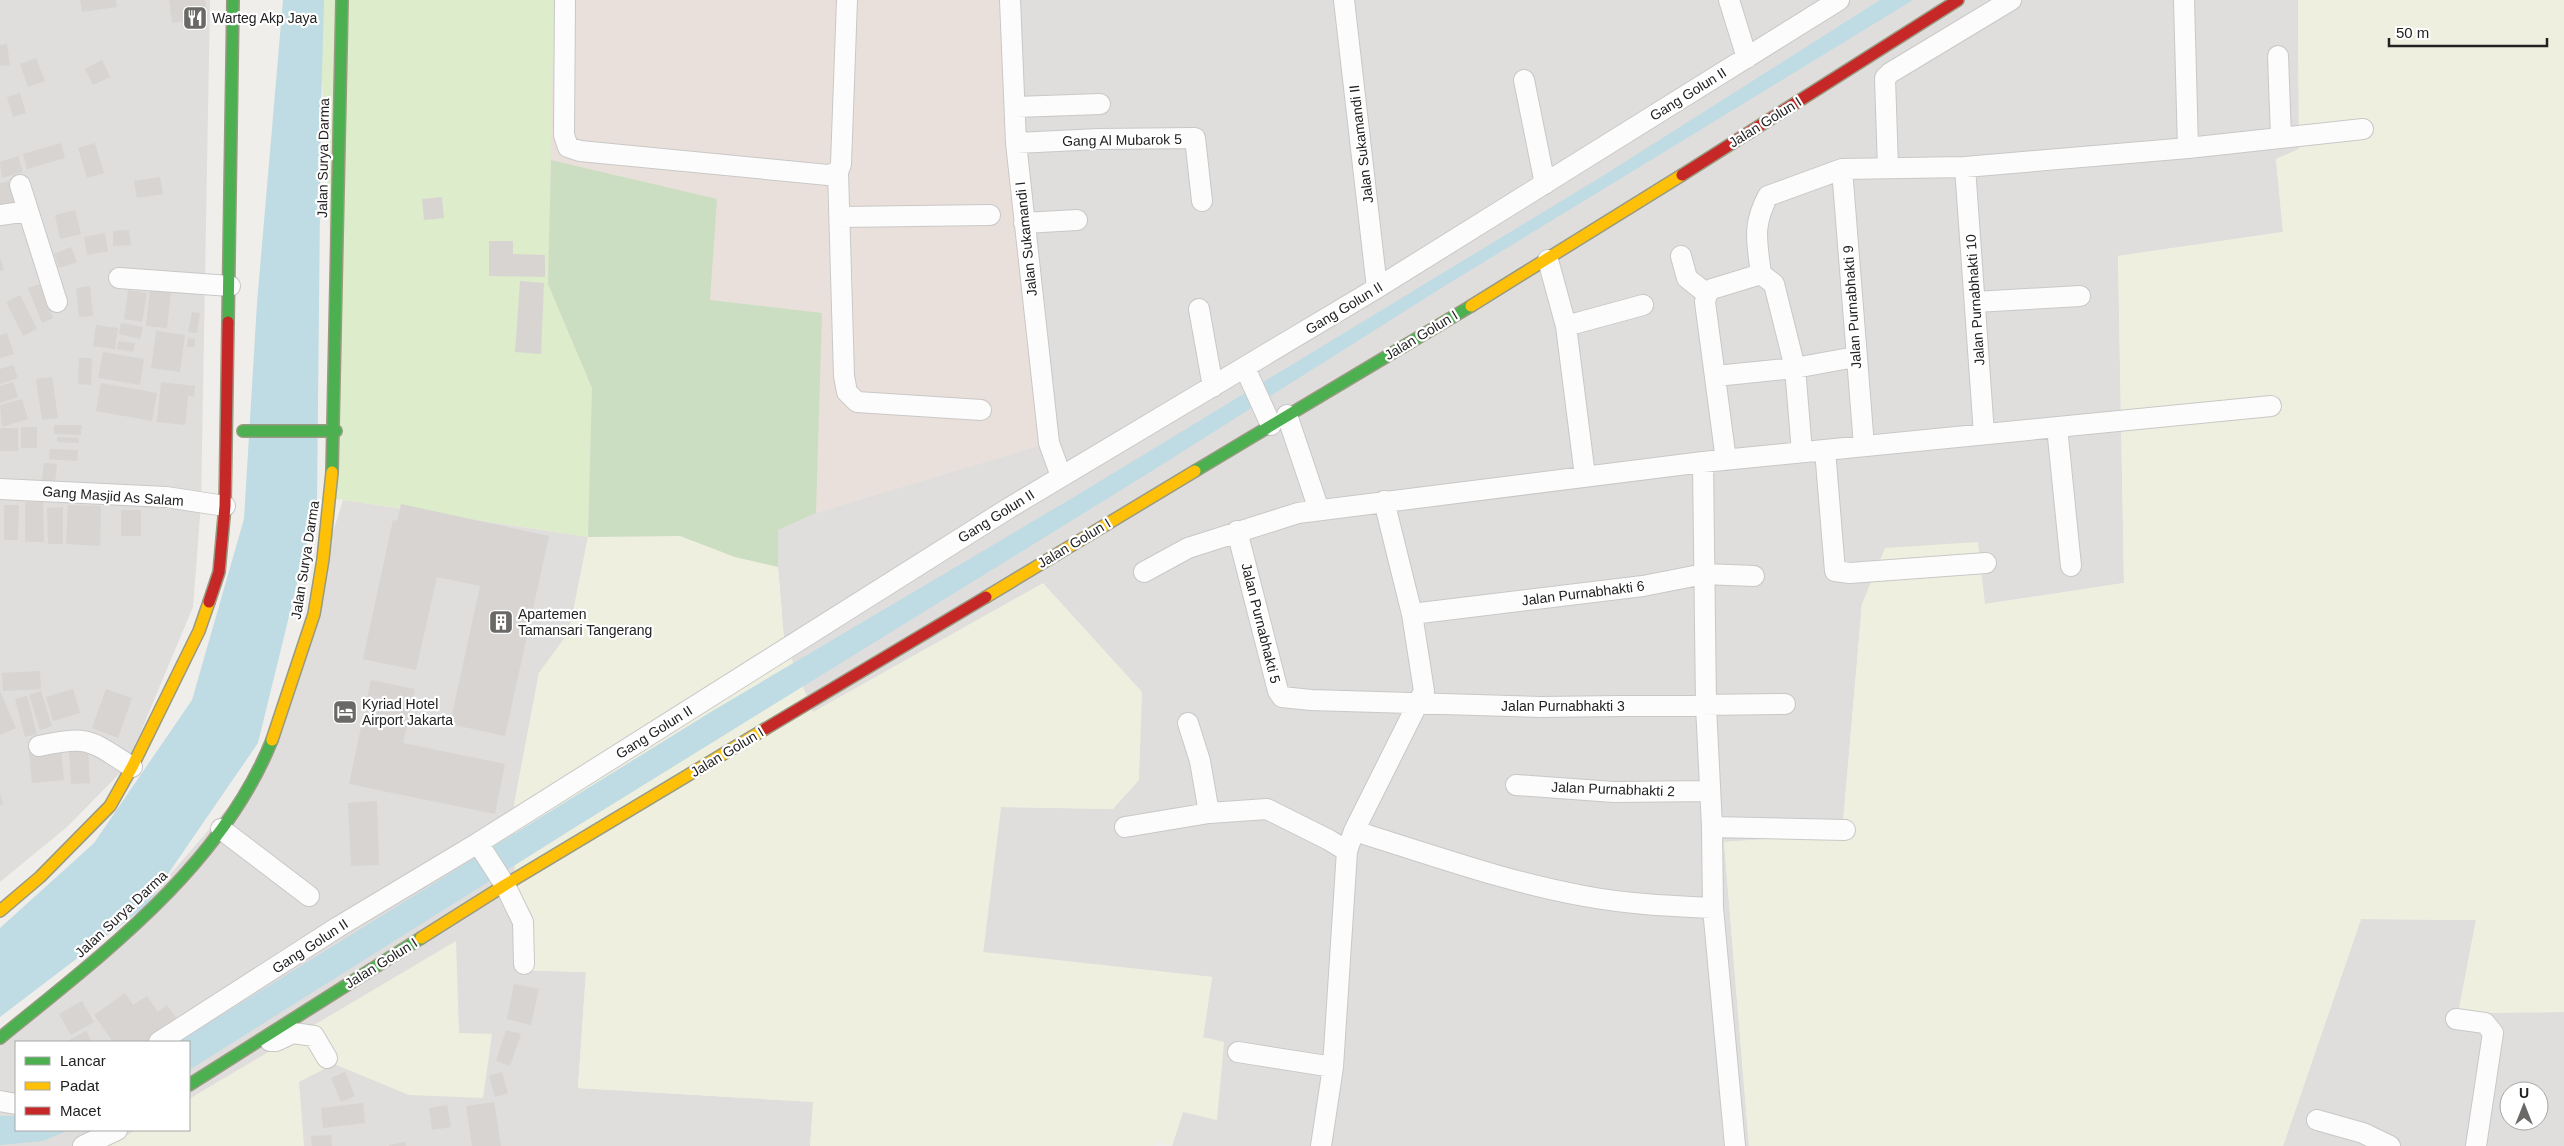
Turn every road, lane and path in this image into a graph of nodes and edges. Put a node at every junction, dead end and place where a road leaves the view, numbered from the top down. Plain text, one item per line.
1 (233, 0) edge
2 (342, 0) edge
3 (565, 0) edge
4 (847, 0) edge
5 (1010, 0) edge
6 (1344, 0) edge
7 (1729, 0) edge
8 (1839, 0) edge
9 (1958, 0) edge
10 (2011, 0) edge
11 (2184, 0) edge
12 (2278, 56) dead end
13 (1746, 58) junction
14 (1524, 80) dead end
15 (1100, 104) dead end
16 (1015, 107) junction
17 (2363, 129) dead end
18 (2281, 137) junction
19 (1016, 142) junction
20 (2188, 148) junction
21 (1965, 166) junction
22 (1888, 168) junction
23 (1842, 169) junction
24 (838, 172) junction
25 (1545, 184) junction
26 (20, 185) dead end
27 (1202, 201) dead end
28 (28, 211) junction
29 (0, 215) edge
30 (990, 215) dead end
31 (840, 217) junction
32 (1077, 220) dead end
33 (1024, 223) junction
34 (1681, 256) dead end
35 (1548, 260) junction
36 (1761, 274) junction
37 (119, 278) dead end
38 (230, 286) junction
39 (1377, 288) junction
40 (1707, 294) junction
41 (2080, 296) dead end
42 (57, 302) dead end
43 (1975, 302) junction
44 (1643, 305) dead end
45 (1199, 309) dead end
46 (1566, 326) junction
47 (1855, 357) junction
48 (1795, 368) junction
49 (1247, 372) junction
50 (1716, 376) junction
51 (226, 379) junction
52 (1213, 387) junction
53 (2271, 406) dead end
54 (981, 410) dead end
55 (1279, 420) junction
56 (2057, 427) junction
57 (246, 431) junction
58 (336, 431) junction
59 (1984, 434) junction
60 (1864, 446) junction
61 (1825, 450) junction
62 (1802, 452) junction
63 (1726, 460) junction
64 (1703, 462) junction
65 (226, 476) junction
66 (1060, 476) junction
67 (1585, 476) junction
68 (0, 489) edge
69 (1384, 501) junction
70 (225, 506) junction
71 (1318, 510) junction
72 (1237, 531) junction
73 (1986, 562) dead end
74 (2071, 566) dead end
75 (1144, 572) dead end
76 (1704, 574) junction
77 (1754, 576) dead end
78 (1412, 614) junction
79 (1420, 703) junction
80 (1784, 704) dead end
81 (1706, 706) junction
82 (1188, 723) dead end
83 (38, 746) dead end
84 (132, 767) junction
85 (1516, 786) dead end
86 (1710, 791) junction
87 (1209, 813) junction
88 (1125, 826) dead end
89 (1712, 827) junction
90 (221, 829) junction
91 (1845, 830) dead end
92 (1354, 831) junction
93 (479, 845) junction
94 (1347, 851) junction
95 (503, 882) junction
96 (309, 896) dead end
97 (1713, 908) junction
98 (0, 911) edge
99 (524, 964) dead end
100 (2456, 1019) dead end
101 (264, 1037) junction
102 (0, 1038) edge
103 (162, 1041) edge
104 (1238, 1052) dead end
105 (327, 1058) dead end
106 (1334, 1067) junction
107 (190, 1083) edge
108 (0, 1101) edge
109 (15, 1104) edge
110 (2317, 1120) dead end
111 (115, 1131) edge
112 (83, 1146) edge
113 (1321, 1146) edge
114 (1735, 1146) edge
115 (2390, 1146) edge
116 (2476, 1146) edge

1 - 38 main road
2 - 58 main road, Jalan Surya Darma
3 - 24 street
4 - 24 street
5 - 16 street, Jalan Sukamandi I
6 - 39 street, Jalan Sukamandi II
7 - 13 street
8 - 13 street, Gang Golun II
9 - 35 main road, Jalan Golun I
10 - 22 street
11 - 20 street
12 - 18 street
13 - 25 street, Gang Golun II
14 - 25 street
15 - 16 street
16 - 19 street, Jalan Sukamandi I
17 - 18 street
18 - 20 street
19 - 27 street, Gang Al Mubarok 5
19 - 33 street, Jalan Sukamandi I
20 - 21 street
21 - 22 street
21 - 43 street, Jalan Purnabhakti 10
22 - 23 street
23 - 36 street
23 - 47 street, Jalan Purnabhakti 9
24 - 31 street
25 - 39 street, Gang Golun II
26 - 28 street
28 - 29 street
28 - 42 street
30 - 31 street
31 - 54 street
32 - 33 street
33 - 66 street, Jalan Sukamandi I
34 - 40 street
35 - 46 street
35 - 55 main road, Jalan Golun I
36 - 40 street
36 - 48 street
37 - 38 street
38 - 51 main road
39 - 49 street, Gang Golun II
40 - 50 street
41 - 43 street
43 - 59 street, Jalan Purnabhakti 10
44 - 46 street
45 - 52 street
46 - 67 street
47 - 48 street
47 - 60 street, Jalan Purnabhakti 9
48 - 50 street
48 - 62 street
49 - 52 street, Gang Golun II
49 - 55 street
50 - 63 street
51 - 57 main road
51 - 65 main road
52 - 66 street, Gang Golun II
53 - 56 street
55 - 71 street
55 - 95 main road, Jalan Golun I
56 - 59 street
56 - 74 street
57 - 58 main road
57 - 65 main road
58 - 90 main road, Jalan Surya Darma
59 - 60 street
60 - 61 street
61 - 62 street
61 - 73 street
62 - 63 street
63 - 64 street
64 - 67 street
64 - 76 street
65 - 70 main road
66 - 93 street, Gang Golun II
67 - 69 street
68 - 70 street, Gang Masjid As Salam
69 - 71 street
69 - 78 street
70 - 84 main road
71 - 72 street
72 - 75 street
72 - 79 street, Jalan Purnabhakti 5
76 - 77 street, Jalan Purnabhakti 6
76 - 78 street, Jalan Purnabhakti 6
76 - 81 street
78 - 79 street
79 - 81 street, Jalan Purnabhakti 3
79 - 92 street
80 - 81 street, Jalan Purnabhakti 3
81 - 86 street
82 - 87 street
83 - 84 street
84 - 98 main road
85 - 86 street, Jalan Purnabhakti 2
86 - 89 street
87 - 88 street
87 - 94 street
89 - 91 street
89 - 97 street
90 - 96 street
90 - 102 main road, Jalan Surya Darma
92 - 94 street
92 - 97 street
93 - 95 street
93 - 103 street, Gang Golun II
94 - 106 street
95 - 99 street
95 - 101 main road, Jalan Golun I
97 - 114 street
100 - 116 street
101 - 105 street
101 - 107 main road, Jalan Golun I
104 - 106 street
106 - 113 street
108 - 109 street
110 - 115 street
111 - 112 street

